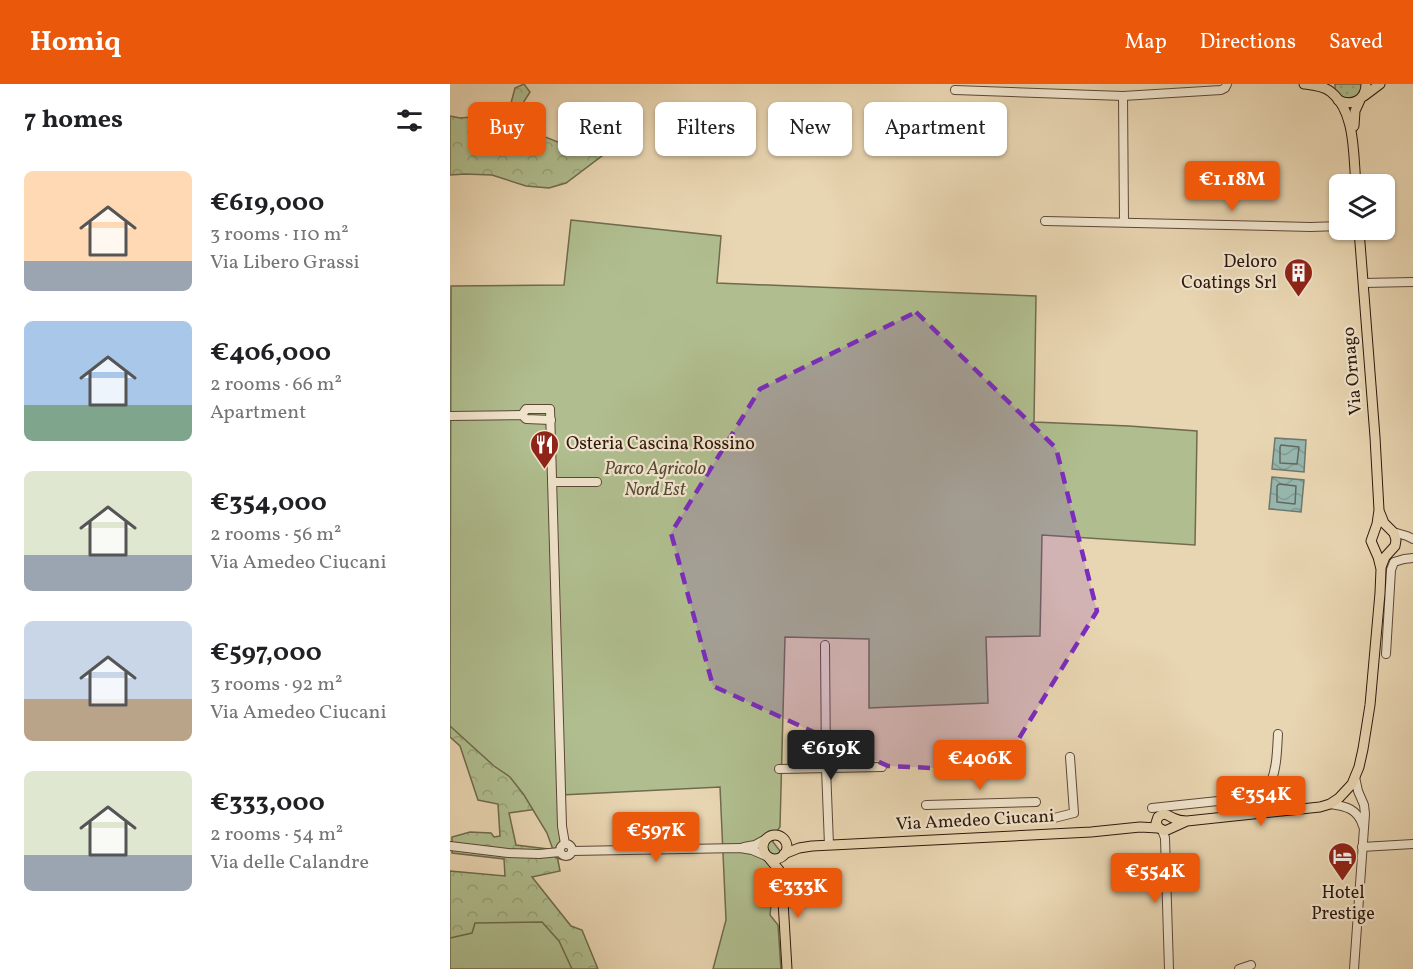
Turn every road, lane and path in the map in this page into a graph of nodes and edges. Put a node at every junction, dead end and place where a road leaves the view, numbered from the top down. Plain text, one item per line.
1 (1227, 84) edge
2 (1304, 84) edge
3 (1366, 84) edge
4 (1380, 84) edge
5 (955, 90) dead end
6 (1334, 92) edge
7 (1123, 96) junction
8 (1361, 99) junction
9 (1352, 144) junction
10 (1355, 174) edge
11 (1045, 221) dead end
12 (1124, 222) junction
13 (1329, 226) edge
14 (1360, 240) edge
15 (1413, 282) edge
16 (1363, 283) junction
17 (450, 416) edge
18 (552, 482) junction
19 (597, 482) dead end
20 (1379, 510) junction
21 (1391, 531) junction
22 (1374, 533) junction
23 (1412, 539) edge
24 (1393, 547) junction
25 (1374, 548) junction
26 (1413, 558) edge
27 (1381, 569) junction
28 (1387, 636) junction
29 (1377, 638) junction
30 (825, 645) dead end
31 (1386, 654) dead end
32 (1278, 734) dead end
33 (1070, 757) dead end
34 (882, 767) dead end
35 (826, 768) junction
36 (779, 769) dead end
37 (1355, 777) junction
38 (1346, 792) junction
39 (1264, 796) junction
40 (1360, 797) junction
41 (1036, 802) dead end
42 (1330, 804) junction
43 (926, 805) dead end
44 (1152, 808) dead end
45 (1259, 813) junction
46 (1054, 818) dead end
47 (1165, 827) junction
48 (1363, 829) junction
49 (766, 839) junction
50 (783, 839) junction
51 (1362, 843) junction
52 (564, 844) junction
53 (1413, 844) edge
54 (829, 845) junction
55 (450, 846) edge
56 (813, 846) junction
57 (740, 848) junction
58 (572, 851) junction
59 (560, 852) junction
60 (784, 855) junction
61 (768, 857) junction
62 (780, 874) junction
63 (1251, 965) dead end
64 (787, 969) edge
65 (1169, 969) edge
66 (1239, 969) edge
67 (1354, 969) edge

1 - 7 street
2 - 6 main road
3 - 8 main road
4 - 8 main road
5 - 7 street
6 - 8 main road
6 - 9 main road
7 - 12 street
8 - 9 main road
9 - 10 main road
11 - 12 street
12 - 13 street
14 - 16 main road, Via Ornago
15 - 16 street
16 - 20 main road, Via Ornago
17 - 18 street
18 - 19 street
18 - 52 street
20 - 21 main road, Via Ornago
20 - 22 main road, Via Ornago
21 - 22 main road
21 - 23 street
21 - 24 main road, Via Ornago
22 - 25 main road, Via Ornago
23 - 24 street
24 - 25 main road
24 - 27 main road, Via Ornago
25 - 27 main road, Via Ornago
26 - 28 street
27 - 29 main road, Via Ornago
28 - 29 street
28 - 31 street
29 - 37 main road, Via Ornago
30 - 35 street
32 - 39 street
33 - 46 street
34 - 35 street
35 - 36 street
35 - 54 street
37 - 38 main road, Via Ornago
37 - 40 street
38 - 40 street
38 - 42 main road, Via Amedeo Ciucani
39 - 44 street
39 - 45 street
40 - 48 street
41 - 43 street
42 - 45 main road, Via Amedeo Ciucani
42 - 48 street
45 - 47 main road, Via Amedeo Ciucani
47 - 54 main road, Via Amedeo Ciucani
47 - 65 street
48 - 51 street
49 - 50 main road, Via Amedeo Ciucani
49 - 57 street, Via Amedeo Ciucani
49 - 61 main road
50 - 56 main road, Via Amedeo Ciucani
50 - 60 main road
51 - 53 street
51 - 67 street
52 - 58 street
52 - 59 street
54 - 56 main road, Via Amedeo Ciucani
55 - 59 street
56 - 60 main road, Via Amedeo Ciucani
57 - 58 street, Via Amedeo Ciucani
57 - 61 street, Via Amedeo Ciucani
58 - 59 street
60 - 61 main road, Via Amedeo Ciucani
60 - 62 main road
61 - 62 main road
62 - 64 main road
63 - 66 street

